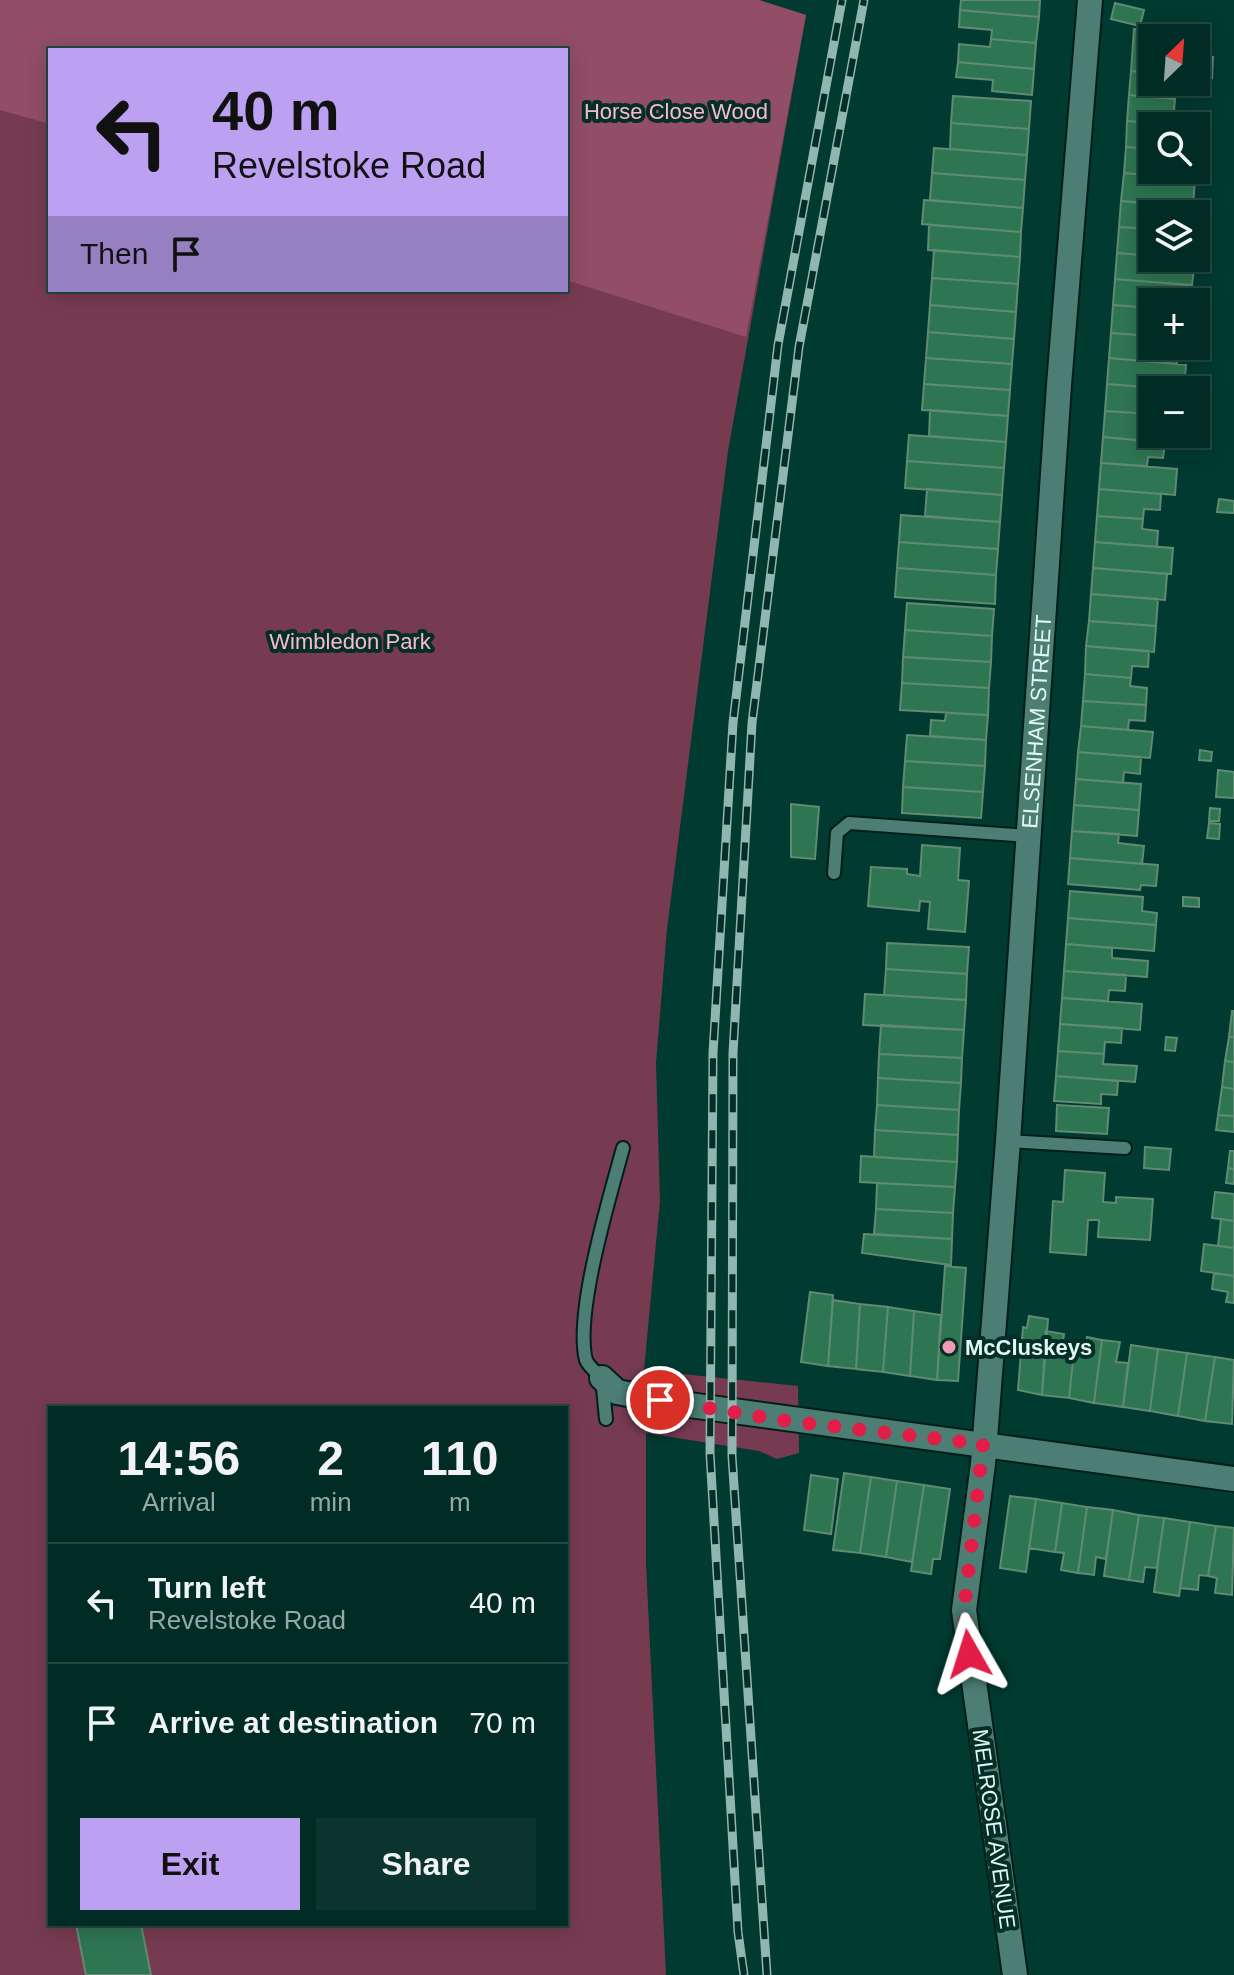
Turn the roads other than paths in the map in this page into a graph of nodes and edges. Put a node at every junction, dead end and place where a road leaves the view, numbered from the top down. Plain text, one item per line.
1 (1090, 0) edge
2 (1029, 836) junction
3 (834, 873) dead end
4 (1008, 1141) junction
5 (623, 1148) dead end
6 (1125, 1148) dead end
7 (602, 1378) junction
8 (606, 1419) dead end
9 (983, 1444) junction
10 (1234, 1479) edge
11 (1015, 1975) edge

1 - 2 street, ELSENHAM STREET
2 - 3 lane
2 - 4 street, ELSENHAM STREET
4 - 6 lane
4 - 9 street, ELSENHAM STREET
5 - 7 lane
7 - 8 lane
7 - 9 street
9 - 10 street
9 - 11 street, MELROSE AVENUE

